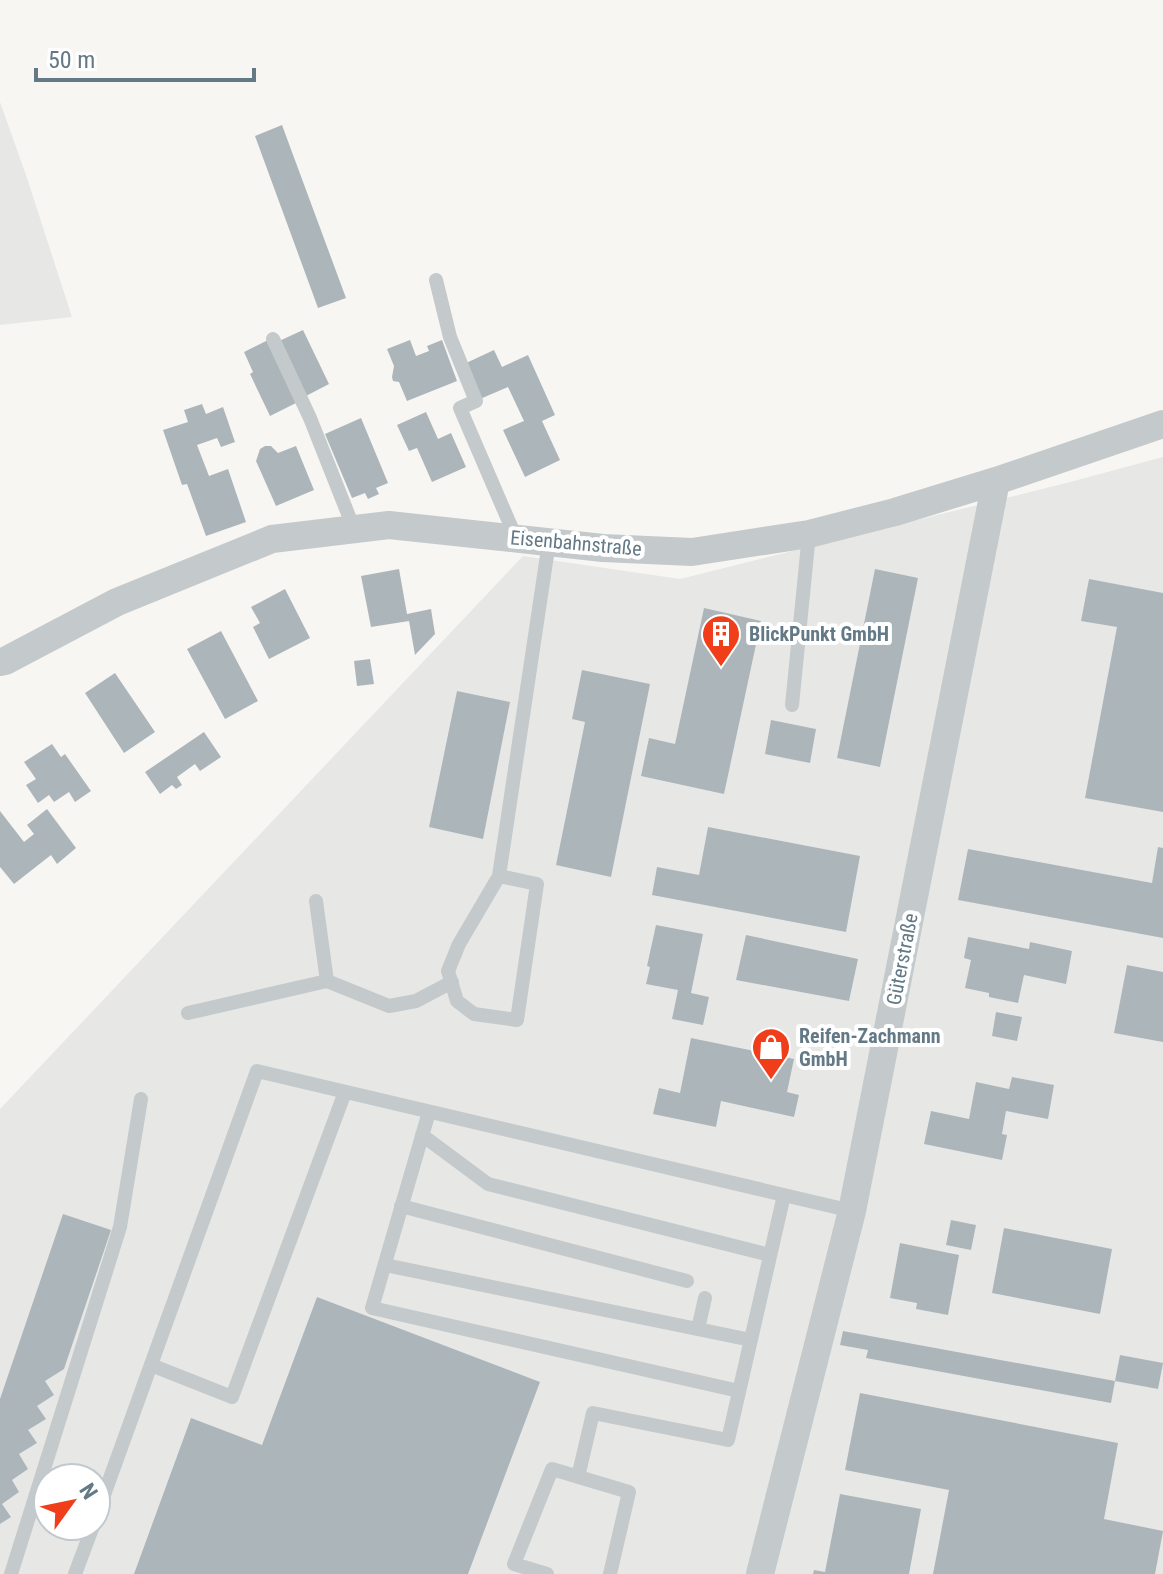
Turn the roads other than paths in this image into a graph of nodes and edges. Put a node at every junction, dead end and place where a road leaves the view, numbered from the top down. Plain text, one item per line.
1 (436, 280) dead end
2 (273, 339) dead end
3 (1163, 424) edge
4 (996, 481) junction
5 (354, 529) junction
6 (809, 534) junction
7 (516, 538) junction
8 (549, 542) junction
9 (0, 662) edge
10 (792, 705) dead end
11 (499, 876) junction
12 (316, 901) dead end
13 (327, 981) junction
14 (452, 982) junction
15 (188, 1013) dead end
16 (345, 1092) junction
17 (141, 1099) dead end
18 (429, 1112) junction
19 (422, 1135) junction
20 (784, 1195) junction
21 (401, 1206) junction
22 (852, 1211) junction
23 (770, 1255) junction
24 (385, 1265) junction
25 (687, 1281) dead end
26 (705, 1298) dead end
27 (698, 1329) junction
28 (751, 1340) junction
29 (151, 1365) junction
30 (739, 1391) junction
31 (112, 1473) edge
32 (578, 1477) junction
33 (87, 1542) edge
34 (11, 1574) edge
35 (75, 1574) edge
36 (547, 1574) edge
37 (610, 1574) edge
38 (760, 1574) edge

1 - 7 lane
2 - 5 lane
3 - 4 street, Eisenbahnstraße
4 - 6 street, Eisenbahnstraße
4 - 22 street, Güterstraße
5 - 7 street, Eisenbahnstraße
5 - 9 street, Eisenbahnstraße
6 - 8 street, Eisenbahnstraße
6 - 10 lane
7 - 8 street, Eisenbahnstraße
8 - 11 lane
11 - 14 lane
11 - 14 lane
12 - 13 lane
13 - 14 lane
13 - 15 lane
16 - 18 lane
16 - 29 lane
16 - 29 lane
17 - 34 lane
18 - 19 lane
18 - 20 lane
19 - 21 lane
19 - 23 lane
20 - 22 lane
20 - 23 lane
21 - 24 lane
21 - 25 lane
22 - 38 street, Güterstraße
23 - 28 lane
24 - 27 lane
24 - 30 lane
26 - 27 lane
27 - 28 lane
28 - 30 lane
29 - 31 lane
30 - 32 lane
32 - 36 lane
32 - 37 lane
33 - 35 lane

